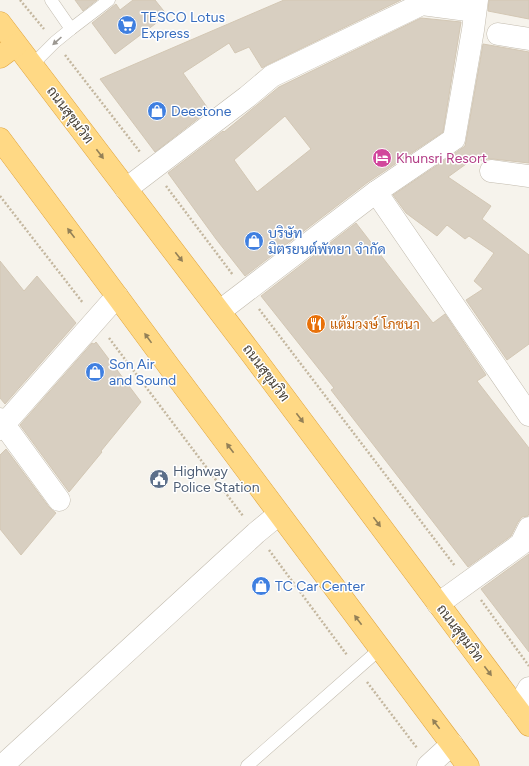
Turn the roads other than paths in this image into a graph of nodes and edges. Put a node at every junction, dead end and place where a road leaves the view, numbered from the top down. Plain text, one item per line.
1 (51, 0) edge
2 (109, 0) edge
3 (476, 6) edge
4 (0, 24) edge
5 (71, 29) junction
6 (498, 34) dead end
7 (529, 38) edge
8 (8, 51) edge
9 (32, 65) junction
10 (0, 139) edge
11 (491, 171) dead end
12 (529, 176) edge
13 (126, 189) junction
14 (376, 192) junction
15 (117, 296) junction
16 (220, 311) junction
17 (529, 415) edge
18 (1, 424) edge
19 (59, 500) dead end
20 (279, 514) junction
21 (529, 528) edge
22 (438, 604) junction
23 (380, 649) junction
24 (529, 688) edge
25 (523, 717) edge
26 (452, 744) junction
27 (429, 765) edge
28 (2, 766) edge
29 (248, 766) edge
30 (468, 766) edge

1 - 5 lane
2 - 5 lane
3 - 13 street
3 - 14 street
4 - 8 highway, ถนนสุขุมวิท
5 -> 9 lane
6 - 7 street
8 - 9 highway, ถนนสุขุมวิท
9 -> 13 highway, ถนนสุขุมวิท
15 -> 10 highway
11 - 12 street
13 -> 16 highway, ถนนสุขุมวิท
14 - 16 street
14 - 17 street
15 - 18 street
20 -> 15 highway
16 -> 22 highway, ถนนสุขุมวิท
18 - 19 street
23 -> 20 highway
20 - 28 street
21 - 22 street
22 -> 25 highway, ถนนสุขุมวิท
26 -> 23 highway
23 - 29 lane
24 - 25 street
26 - 27 street
26 - 30 highway

